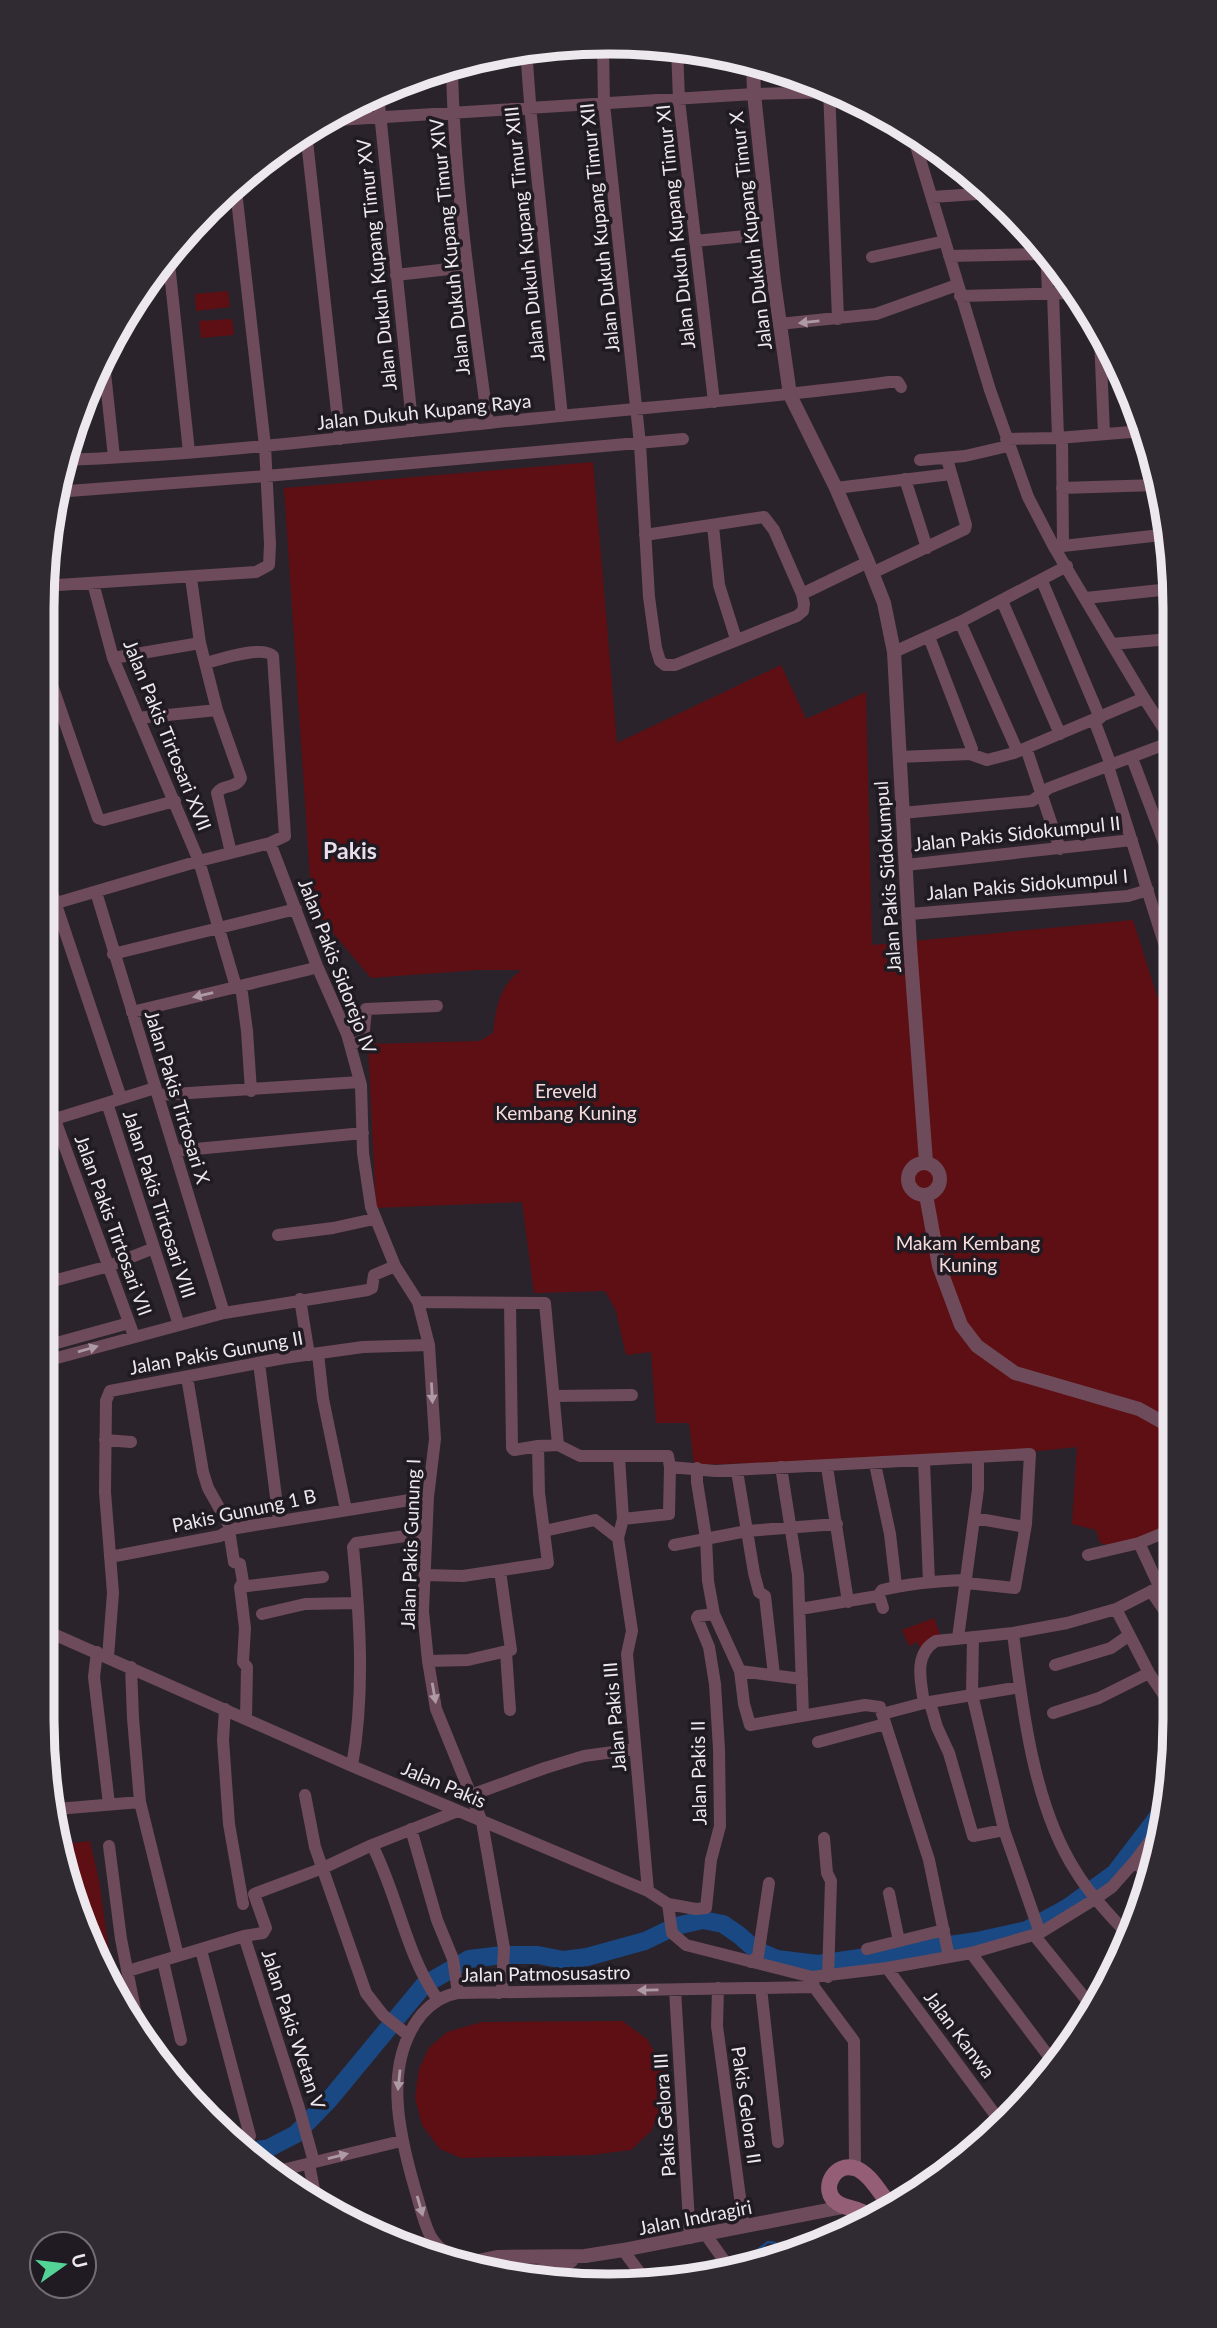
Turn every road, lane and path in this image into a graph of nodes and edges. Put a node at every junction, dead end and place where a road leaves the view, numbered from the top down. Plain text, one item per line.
1 (603, 54) edge
2 (677, 59) edge
3 (527, 61) edge
4 (753, 73) edge
5 (452, 77) edge
6 (809, 92) edge
7 (754, 94) junction
8 (679, 100) junction
9 (831, 101) edge
10 (379, 104) edge
11 (604, 104) junction
12 (530, 108) junction
13 (453, 114) junction
14 (379, 116) junction
15 (350, 119) edge
16 (307, 144) edge
17 (920, 151) edge
18 (976, 194) edge
19 (237, 198) edge
20 (932, 198) junction
21 (746, 236) dead end
22 (695, 241) junction
23 (945, 241) junction
24 (1034, 253) edge
25 (949, 256) junction
26 (872, 257) dead end
27 (467, 267) junction
28 (170, 270) edge
29 (1048, 271) edge
30 (396, 275) junction
31 (959, 290) junction
32 (1051, 293) junction
33 (1063, 293) edge
34 (838, 319) junction
35 (779, 324) junction
36 (1101, 354) edge
37 (105, 376) edge
38 (901, 387) dead end
39 (790, 396) junction
40 (714, 402) junction
41 (636, 407) junction
42 (562, 416) junction
43 (488, 423) junction
44 (413, 431) junction
45 (1134, 432) edge
46 (1104, 434) junction
47 (1060, 438) junction
48 (340, 439) junction
49 (683, 439) dead end
50 (1007, 442) junction
51 (640, 444) junction
52 (265, 446) junction
53 (189, 452) junction
54 (114, 457) junction
55 (75, 459) edge
56 (947, 459) junction
57 (920, 460) dead end
58 (951, 474) junction
59 (266, 476) junction
60 (905, 479) junction
61 (1148, 483) edge
62 (836, 488) junction
63 (1062, 488) junction
64 (67, 491) edge
65 (713, 526) junction
66 (645, 535) junction
67 (1158, 535) edge
68 (1058, 546) junction
69 (927, 548) junction
70 (1067, 566) junction
71 (870, 567) junction
72 (191, 578) junction
73 (1042, 581) junction
74 (93, 583) junction
75 (55, 585) edge
76 (1162, 590) edge
77 (802, 594) junction
78 (1086, 598) junction
79 (1002, 601) junction
80 (960, 622) junction
81 (929, 637) junction
82 (736, 639) junction
83 (1163, 640) edge
84 (200, 643) junction
85 (1112, 644) junction
86 (894, 652) junction
87 (113, 658) junction
88 (206, 663) junction
89 (54, 691) edge
90 (1144, 698) junction
91 (217, 710) junction
92 (138, 718) junction
93 (1097, 719) junction
94 (1163, 728) edge
95 (1060, 734) junction
96 (1163, 744) edge
97 (1022, 749) junction
98 (970, 754) junction
99 (899, 757) junction
100 (1132, 758) junction
101 (1109, 765) junction
102 (1041, 792) junction
103 (175, 801) junction
104 (902, 813) junction
105 (1163, 840) edge
106 (1132, 841) junction
107 (270, 843) junction
108 (1060, 849) junction
109 (231, 853) junction
110 (199, 861) junction
111 (906, 865) junction
112 (1148, 890) junction
113 (96, 892) junction
114 (54, 896) edge
115 (56, 902) junction
116 (296, 909) junction
117 (910, 914) junction
118 (220, 927) junction
119 (1163, 939) edge
120 (113, 954) junction
121 (317, 966) junction
122 (239, 986) junction
123 (438, 1006) dead end
124 (132, 1012) junction
125 (350, 1044) junction
126 (360, 1082) junction
127 (251, 1091) junction
128 (157, 1092) junction
129 (121, 1098) junction
130 (107, 1103) junction
131 (55, 1119) joint
132 (363, 1133) junction
133 (175, 1151) junction
134 (926, 1162) junction
135 (926, 1195) junction
136 (374, 1219) junction
137 (278, 1235) dead end
138 (154, 1248) junction
139 (109, 1266) junction
140 (395, 1266) junction
141 (54, 1281) edge
142 (300, 1299) junction
143 (418, 1302) junction
144 (510, 1303) junction
145 (224, 1313) junction
146 (129, 1323) junction
147 (179, 1325) junction
148 (134, 1336) junction
149 (54, 1344) edge
150 (429, 1345) junction
151 (314, 1354) junction
152 (54, 1359) edge
153 (259, 1363) junction
154 (187, 1377) junction
155 (632, 1395) dead end
156 (555, 1396) junction
157 (1163, 1422) edge
158 (105, 1440) junction
159 (131, 1442) dead end
160 (558, 1445) junction
161 (538, 1446) junction
162 (619, 1457) junction
163 (978, 1458) junction
164 (669, 1461) junction
165 (925, 1461) junction
166 (875, 1464) junction
167 (780, 1467) junction
168 (827, 1467) junction
169 (697, 1468) junction
170 (737, 1471) junction
171 (428, 1497) junction
172 (346, 1510) junction
173 (974, 1518) junction
174 (623, 1519) junction
175 (279, 1521) junction
176 (837, 1524) junction
177 (1025, 1527) junction
178 (791, 1528) junction
179 (230, 1529) junction
180 (544, 1531) junction
181 (747, 1531) junction
182 (426, 1533) junction
183 (1163, 1533) edge
184 (618, 1538) junction
185 (706, 1538) junction
186 (1139, 1543) junction
187 (674, 1545) dead end
188 (1088, 1555) dead end
189 (110, 1557) junction
190 (500, 1572) junction
191 (425, 1575) junction
192 (323, 1577) dead end
193 (929, 1581) junction
194 (967, 1582) junction
195 (1163, 1585) edge
196 (896, 1586) junction
197 (240, 1587) junction
198 (1155, 1589) junction
199 (879, 1595) junction
200 (848, 1602) junction
201 (357, 1603) junction
202 (1163, 1604) edge
203 (883, 1608) dead end
204 (800, 1609) junction
205 (1116, 1609) junction
206 (262, 1614) dead end
207 (714, 1614) junction
208 (1013, 1633) junction
209 (54, 1634) edge
210 (1128, 1636) junction
211 (973, 1637) junction
212 (958, 1638) junction
213 (506, 1651) junction
214 (102, 1655) junction
215 (428, 1661) junction
216 (1055, 1665) dead end
217 (131, 1667) junction
218 (740, 1671) junction
219 (1149, 1674) junction
220 (774, 1675) junction
221 (802, 1679) junction
222 (1020, 1687) junction
223 (972, 1694) junction
224 (1163, 1694) edge
225 (927, 1703) junction
226 (225, 1709) junction
227 (510, 1710) dead end
228 (1053, 1713) dead end
229 (803, 1715) junction
230 (246, 1718) junction
231 (884, 1719) junction
232 (818, 1742) dead end
233 (635, 1749) junction
234 (352, 1766) junction
235 (304, 1795) dead end
236 (471, 1795) junction
237 (140, 1802) junction
238 (109, 1804) junction
239 (62, 1809) edge
240 (458, 1811) junction
241 (482, 1822) junction
242 (411, 1829) junction
243 (1004, 1830) junction
244 (824, 1838) dead end
245 (1149, 1843) edge
246 (372, 1845) junction
247 (110, 1846) dead end
248 (1135, 1861) junction
249 (323, 1868) junction
250 (1142, 1869) edge
251 (769, 1883) dead end
252 (648, 1891) junction
253 (889, 1893) dead end
254 (1091, 1893) junction
255 (246, 1898) junction
256 (669, 1910) junction
257 (1037, 1928) junction
258 (1122, 1928) edge
259 (244, 1936) junction
260 (899, 1941) junction
261 (947, 1943) junction
262 (867, 1949) dead end
263 (201, 1950) junction
264 (971, 1953) junction
265 (756, 1955) junction
266 (178, 1956) junction
267 (163, 1961) junction
268 (829, 1967) junction
269 (887, 1968) junction
270 (128, 1971) junction
271 (813, 1982) junction
272 (718, 1988) junction
273 (761, 1988) junction
274 (675, 1990) junction
275 (458, 1993) junction
276 (499, 1993) junction
277 (1087, 1999) edge
278 (438, 2000) junction
279 (134, 2006) edge
280 (408, 2035) junction
281 (181, 2040) dead end
282 (1049, 2056) edge
283 (996, 2115) edge
284 (247, 2140) edge
285 (401, 2141) junction
286 (778, 2141) dead end
287 (311, 2163) junction
288 (855, 2168) junction
289 (286, 2169) edge
290 (314, 2189) edge
291 (885, 2200) edge
292 (837, 2201) junction
293 (862, 2212) edge
294 (744, 2227) junction
295 (706, 2235) junction
296 (690, 2238) junction
297 (439, 2247) edge
298 (623, 2250) junction
299 (585, 2256) junction
300 (497, 2258) junction
301 (487, 2260) edge
302 (725, 2261) edge
303 (502, 2263) edge
304 (544, 2270) edge
305 (640, 2273) edge

1 - 11 street, Jalan Dukuh Kupang Timur XII
2 - 8 street, Jalan Dukuh Kupang Timur XI
3 - 12 street, Jalan Dukuh Kupang Timur XIII
4 - 7 street, Jalan Dukuh Kupang Timur X
5 - 13 street, Jalan Dukuh Kupang Timur XIV
6 - 7 street
7 - 8 street
7 - 35 street, Jalan Dukuh Kupang Timur X
8 - 11 street
8 - 22 street, Jalan Dukuh Kupang Timur XI
9 - 34 street
10 - 14 street, Jalan Dukuh Kupang Timur XV
11 - 12 street
11 - 41 street, Jalan Dukuh Kupang Timur XII
12 - 13 street
12 - 42 street, Jalan Dukuh Kupang Timur XIII
13 - 14 street
13 - 27 street, Jalan Dukuh Kupang Timur XIV
14 - 15 street
14 - 30 street, Jalan Dukuh Kupang Timur XV
16 - 48 street
17 - 20 street
18 - 20 street
19 - 52 street
20 - 23 street
21 - 22 street
22 - 40 street, Jalan Dukuh Kupang Timur XI
23 - 25 street
23 - 26 street
24 - 25 street
25 - 31 street
27 - 30 street
27 - 43 street, Jalan Dukuh Kupang Timur XIV
28 - 53 street
29 - 32 street
30 - 44 street, Jalan Dukuh Kupang Timur XV
31 - 32 street
31 - 34 street
31 - 50 street
32 - 33 street
32 - 47 street
34 -> 35 street
35 - 39 street, Jalan Dukuh Kupang Timur X
36 - 46 street
37 - 54 street
38 - 39 street, Jalan Dukuh Kupang Raya
39 - 40 street, Jalan Dukuh Kupang Raya
39 - 62 street, Jalan Dukuh Kupang Timur X
40 - 41 street, Jalan Dukuh Kupang Raya
41 - 42 street, Jalan Dukuh Kupang Raya
41 - 51 street, Jalan Dukuh Kupang Timur XII
42 - 43 street, Jalan Dukuh Kupang Raya
43 - 44 street, Jalan Dukuh Kupang Raya
44 - 48 street, Jalan Dukuh Kupang Raya
45 - 46 street
46 - 47 street
47 - 50 street
47 - 63 street
48 - 52 street, Jalan Dukuh Kupang Raya
49 - 51 street
50 - 56 street
50 - 68 street
51 - 59 street
51 - 66 street, Jalan Dukuh Kupang Timur XII
52 - 53 street, Jalan Dukuh Kupang Raya
52 - 59 street
53 - 54 street, Jalan Dukuh Kupang Raya
54 - 55 street, Jalan Dukuh Kupang Raya
56 - 57 street
56 - 58 street
58 - 60 street
58 - 69 street
59 - 64 street
59 - 72 street
60 - 62 street
60 - 69 street
61 - 63 street
62 - 71 street, Jalan Pakis Sidokumpul
63 - 68 street
65 - 66 street
65 - 77 street
65 - 82 street
66 - 82 street, Jalan Dukuh Kupang Timur XII
67 - 68 street
68 - 70 street
69 - 71 street
70 - 73 street
70 - 78 street
71 - 77 street
71 - 86 street, Jalan Pakis Sidokumpul
72 - 74 street
72 - 84 street
73 - 79 street
73 - 93 street
74 - 75 street
74 - 87 street, Jalan Pakis Tirtosari XVII
76 - 78 street
77 - 82 street
78 - 85 street
79 - 80 street
79 - 95 street
80 - 81 street
80 - 97 street
81 - 86 street
81 - 98 street
83 - 85 street
84 - 87 street
84 - 88 street
85 - 90 street
86 - 99 street, Jalan Pakis Sidokumpul
87 - 92 street, Jalan Pakis Tirtosari XVII
88 - 91 street
88 - 107 street
89 - 103 street
90 - 93 street
90 - 94 street
91 - 92 street
91 - 109 street
92 - 103 street, Jalan Pakis Tirtosari XVII
93 - 95 street
93 - 101 street
95 - 97 street
96 - 100 street
97 - 98 street
97 - 102 street
98 - 99 street
99 - 104 street, Jalan Pakis Sidokumpul
100 - 101 street
100 - 105 street
101 - 102 street
101 - 106 street
102 - 104 street
102 - 108 street
103 - 110 street, Jalan Pakis Tirtosari XVII
104 - 111 street, Jalan Pakis Sidokumpul
106 - 108 street, Jalan Pakis Sidokumpul II
106 - 112 street
107 - 109 street
107 - 116 street, Jalan Pakis Sidorejo IV
108 - 111 street, Jalan Pakis Sidokumpul II
109 - 110 street
110 - 113 street
110 - 118 street, Jalan Pakis Tirtosari XVII
111 - 117 street, Jalan Pakis Sidokumpul
112 - 117 street, Jalan Pakis Sidokumpul I
112 - 119 street
113 - 115 street
113 - 120 street, Jalan Pakis Tirtosari X
114 - 115 street
115 - 129 street
116 - 118 street
116 - 121 street, Jalan Pakis Sidorejo IV
117 - 134 street, Jalan Pakis Sidokumpul
118 - 120 street
118 - 122 street, Jalan Pakis Tirtosari XVII
120 - 124 street, Jalan Pakis Tirtosari X
121 - 122 street
121 - 125 street, Jalan Pakis Sidorejo IV
122 -> 124 street
122 - 127 street, Jalan Pakis Tirtosari XVII
123 - 125 street
124 - 128 street, Jalan Pakis Tirtosari X
125 - 126 street, Jalan Pakis Sidorejo IV
126 - 127 street, Jalan Pakis Tirtosari VIII
126 - 132 street, Jalan Pakis Sidorejo IV
127 - 128 street, Jalan Pakis Tirtosari VIII
128 - 129 street, Jalan Pakis Tirtosari VIII
128 - 133 street, Jalan Pakis Tirtosari X
129 - 130 street, Jalan Pakis Tirtosari VIII
130 - 131 street
130 - 138 street, Jalan Pakis Tirtosari VIII
131 - 139 street, Jalan Pakis Tirtosari VII
132 - 133 street
132 - 136 street, Jalan Pakis Sidorejo IV
133 - 145 street, Jalan Pakis Tirtosari X
134 - 135 street
134 - 135 street
135 - 157 street
136 - 137 street
136 - 140 street, Jalan Pakis Sidorejo IV
138 - 139 street
138 - 147 street, Jalan Pakis Tirtosari VIII
139 - 141 street
139 - 146 street, Jalan Pakis Tirtosari VII
140 - 142 street
140 - 143 street, Jalan Pakis Gunung I
142 - 145 street
142 - 151 street
143 - 144 street
143 - 150 street, Jalan Pakis Gunung I
144 - 156 street
144 - 161 street
145 - 147 street
146 - 148 street, Jalan Pakis Tirtosari VII
146 - 149 street
147 - 148 street
152 -> 148 street
150 - 151 street, Jalan Pakis Gunung II
150 -> 171 street, Jalan Pakis Gunung I
151 - 153 street, Jalan Pakis Gunung II
151 - 172 street
153 - 154 street, Jalan Pakis Gunung II
153 - 175 street
154 - 158 street, Jalan Pakis Gunung II
154 - 179 street
155 - 156 street
156 - 160 street
158 - 159 street
158 - 189 street, Jalan Pakis Gunung II
160 - 161 street
160 - 162 street
161 - 180 street
162 - 164 street
162 - 174 street, Jalan Pakis III
163 - 165 street
163 - 173 street
163 - 177 street
164 - 169 street
164 - 174 street
165 - 166 street
165 - 193 street
166 - 168 street
166 - 196 street
167 - 168 street
167 - 170 street
167 - 178 street
168 - 176 street
169 - 170 street
169 - 185 street
170 - 181 street
171 - 172 street, Pakis Gunung 1 B
171 - 182 street, Jalan Pakis Gunung I
172 - 175 street, Pakis Gunung 1 B
173 - 177 street
173 - 194 street
174 - 184 street, Jalan Pakis III
175 - 179 street, Pakis Gunung 1 B
176 - 178 street
176 - 200 street
177 - 194 street
178 - 181 street
178 - 204 street
179 - 189 street, Pakis Gunung 1 B
179 - 197 street
180 - 184 street
180 - 190 street
181 - 185 street
181 - 220 street
182 - 191 street, Jalan Pakis Gunung I
182 - 201 street
183 - 186 street
184 - 233 street, Jalan Pakis III
185 - 187 street
185 - 207 street
186 - 188 street
186 - 198 street
189 - 214 street, Jalan Pakis Gunung II
190 - 191 street
190 - 213 street
191 - 215 street, Jalan Pakis Gunung I
192 - 197 street
193 - 194 street
193 - 196 street
194 - 212 street
195 - 198 street
196 - 199 street
197 - 230 street
198 - 202 street
198 - 205 street
199 - 200 street
199 - 203 street
200 - 204 street
201 - 206 street
201 - 234 street
204 - 221 street
205 - 208 street
205 - 210 street
207 - 218 street
207 - 256 street, Jalan Pakis II
208 - 211 street
208 - 222 street
209 - 214 street, Jalan Pakis
210 - 216 street
210 - 219 street
211 - 212 street
211 - 223 street
212 - 225 street
213 - 215 street
213 - 227 street
214 - 217 street, Jalan Pakis
214 - 238 street, Jalan Pakis Gunung II
215 -> 236 street, Jalan Pakis Gunung I
217 - 226 street, Jalan Pakis
217 - 237 street
218 - 220 street
218 - 229 street
219 - 224 street
219 - 228 street
220 - 221 street
221 - 229 street
222 - 223 street
222 - 254 street
223 - 225 street
223 - 243 street
225 - 231 street
225 - 243 street
226 - 230 street, Jalan Pakis
226 - 255 street
229 - 231 street
230 - 234 street, Jalan Pakis
231 - 232 street
231 - 261 street
233 - 236 street
233 - 252 street, Jalan Pakis III
234 - 240 street, Jalan Pakis
235 - 249 street
236 - 241 street, Jalan Pakis Gunung I
237 - 238 street
237 - 266 street
238 - 239 street
240 - 241 street, Jalan Pakis
240 - 242 street
241 - 252 street, Jalan Pakis
241 - 276 street, Jalan Pakis Gunung I
242 - 246 street
242 - 275 street
243 - 257 street
244 - 268 street
245 - 248 street
246 - 249 street
246 - 278 street
247 - 270 street
248 - 250 street
248 - 254 street
249 - 255 street
249 - 280 street
251 - 265 street
252 - 256 street, Jalan Pakis
253 - 260 street
254 - 257 street
254 - 258 street
255 - 259 street, Jalan Pakis Wetan V
256 - 265 street
257 - 264 street
257 - 277 street
259 - 263 street
259 - 287 street, Jalan Pakis Wetan V
260 - 261 street
260 - 262 street
261 - 264 street
261 - 269 street
263 - 266 street
263 - 284 street
264 - 282 street
265 - 271 street
266 - 267 street
267 - 270 street
267 - 281 street
268 - 269 street
268 - 271 street
269 - 283 street, Jalan Kanwa
270 - 279 street
271 - 273 street, Jalan Patmosusastro
271 - 288 street
272 - 273 street, Jalan Patmosusastro
272 - 274 street, Jalan Patmosusastro
272 - 294 street, Pakis Gelora II
273 - 286 street
274 -> 276 street, Jalan Patmosusastro
274 - 296 street, Pakis Gelora III
275 - 276 street, Jalan Patmosusastro
275 - 278 street, Jalan Patmosusastro
278 - 280 street, Jalan Patmosusastro
280 -> 285 street, Jalan Patmosusastro
287 -> 285 street
285 -> 297 street, Jalan Patmosusastro
287 - 289 street
287 - 290 street, Jalan Pakis Wetan V
288 - 291 main road
288 - 292 main road
292 - 293 main road
292 - 294 street, Jalan Indragiri
294 - 295 street, Jalan Indragiri
295 - 296 street, Jalan Indragiri
295 - 302 street
296 - 298 street, Jalan Indragiri
298 - 299 street, Jalan Indragiri
298 - 305 street
299 - 300 street, Jalan Indragiri
299 - 304 street, Jalan Indragiri
300 - 301 street, Jalan Indragiri
300 - 303 street

